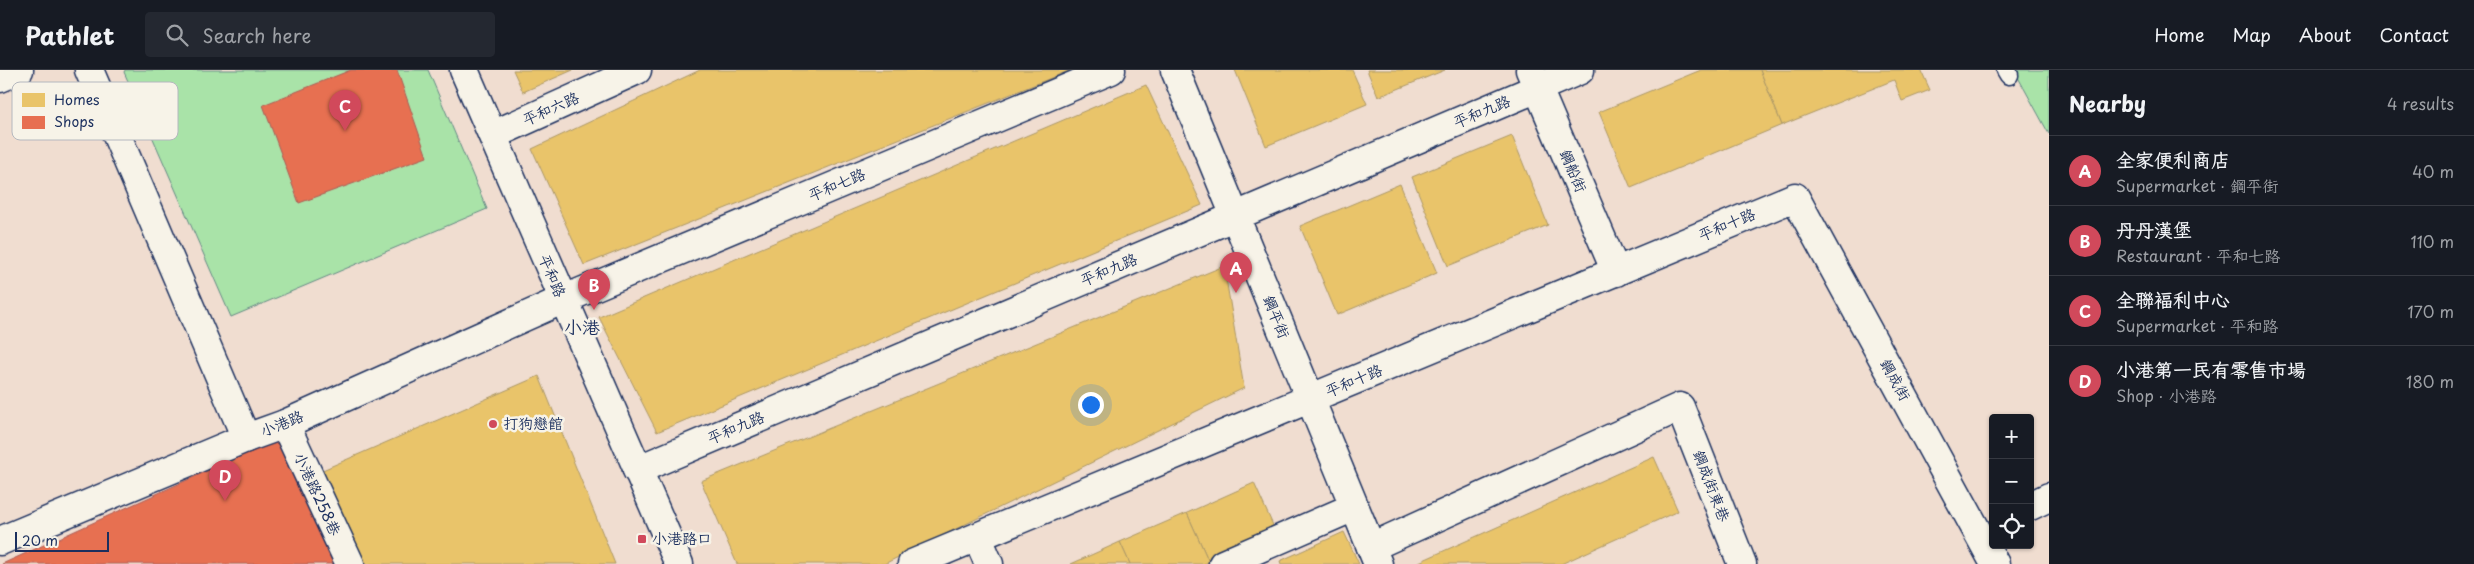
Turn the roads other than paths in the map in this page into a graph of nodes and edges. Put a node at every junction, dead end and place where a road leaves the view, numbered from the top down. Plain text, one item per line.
1 (19, 70) edge
2 (89, 70) edge
3 (464, 70) edge
4 (637, 70) edge
5 (1111, 70) edge
6 (1174, 70) edge
7 (1580, 70) edge
8 (0, 78) edge
9 (1534, 79) edge
10 (94, 82) edge
11 (493, 136) junction
12 (119, 140) edge
13 (1795, 197) joint
14 (1235, 216) junction
15 (1616, 272) junction
16 (562, 300) junction
17 (1310, 399) junction
18 (285, 424) junction
19 (246, 438) junction
20 (637, 470) junction
21 (2049, 497) edge
22 (2034, 504) edge
23 (1354, 507) junction
24 (1985, 529) edge
25 (978, 538) junction
26 (0, 541) edge
27 (1374, 556) edge
28 (350, 564) edge
29 (679, 564) edge
30 (912, 564) edge
31 (989, 564) edge
32 (1223, 564) edge
33 (1742, 564) edge
34 (1996, 564) edge

1 - 8 street
2 - 10 street
3 - 11 street, 平和路
4 - 11 street, 平和六路
5 - 16 street, 平和七路
6 - 14 street, 鋼平街
7 - 9 street, 平和九路
9 - 14 street, 平和九路
9 - 15 street, 鋼船街
11 - 16 street, 平和路
12 - 19 street
13 - 15 street, 平和十路
13 - 24 street, 鋼成街
14 - 17 street, 鋼平街
14 - 20 street, 平和九路
15 - 17 street, 平和十路
16 - 18 street, 小港路
16 - 20 street, 平和路
17 - 23 street, 鋼平街
17 - 25 street, 平和十路
18 - 19 street, 小港路
18 - 28 street, 小港路258巷
19 - 26 street, 小港路
20 - 29 street, 平和路
21 - 22 street
23 - 27 street, 鋼平街
23 - 32 street
24 - 34 street, 鋼成街
25 - 30 street, 平和十路
25 - 31 street
27 - 33 street, 鋼成街東巷

